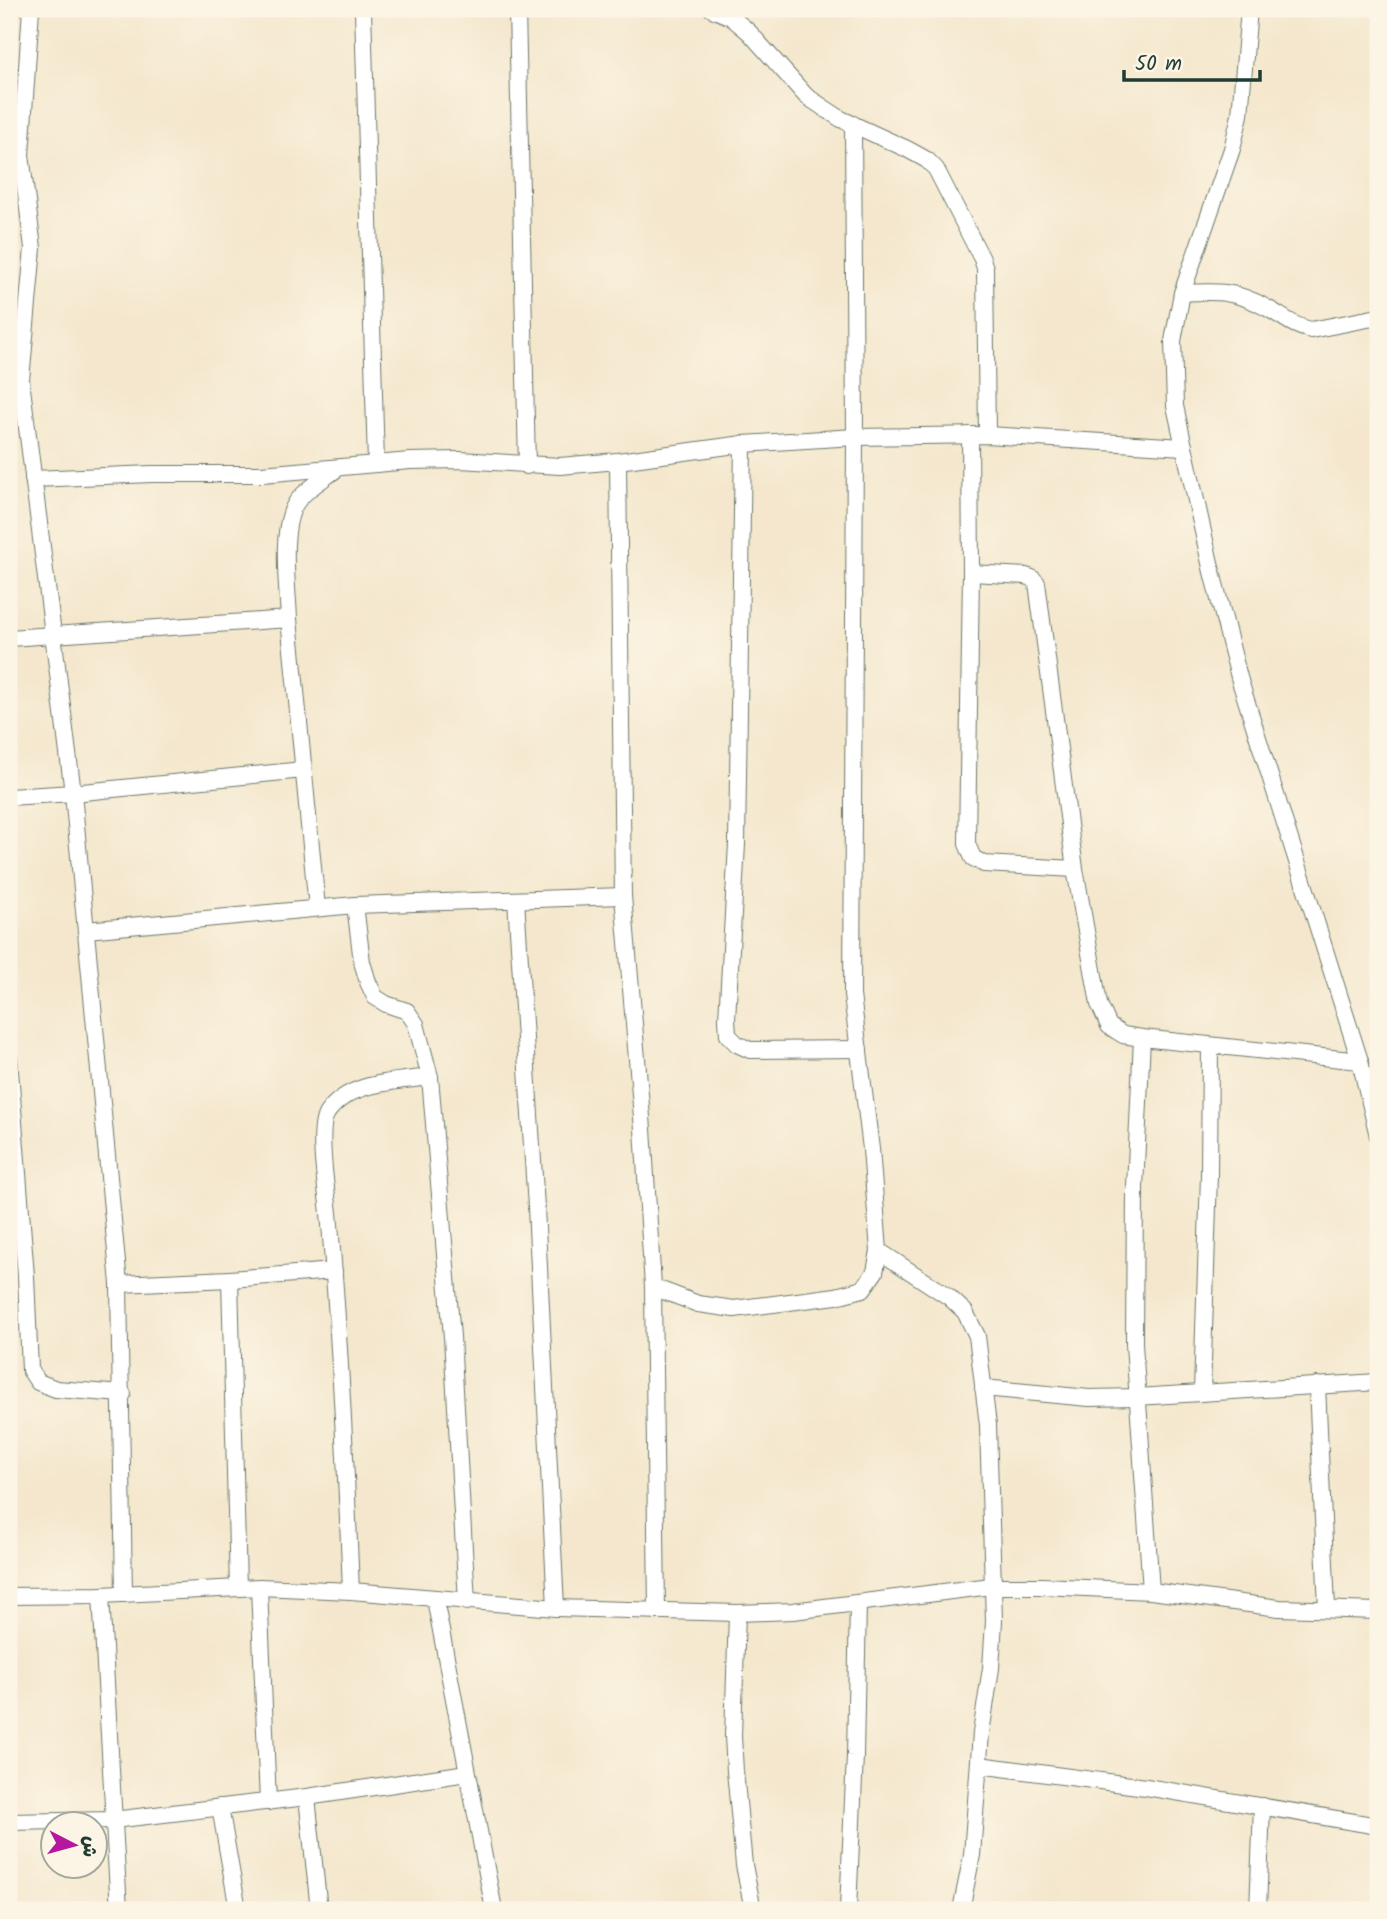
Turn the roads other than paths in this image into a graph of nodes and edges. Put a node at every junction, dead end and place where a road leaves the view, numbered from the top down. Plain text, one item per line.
1 (32, 9) edge
2 (363, 9) edge
3 (517, 9) edge
4 (712, 9) edge
5 (1250, 9) edge
6 (853, 124) junction
7 (1182, 293) junction
8 (1378, 317) edge
9 (970, 435) junction
10 (987, 435) junction
11 (855, 437) junction
12 (743, 444) junction
13 (1184, 447) junction
14 (618, 461) junction
15 (376, 464) junction
16 (527, 466) junction
17 (338, 467) junction
18 (33, 480) junction
19 (971, 573) junction
20 (289, 619) junction
21 (54, 634) junction
22 (9, 638) edge
23 (303, 770) junction
24 (73, 793) junction
25 (9, 797) edge
26 (1075, 869) junction
27 (623, 896) junction
28 (516, 900) junction
29 (355, 905) junction
30 (317, 908) junction
31 (86, 930) junction
32 (1142, 1038) junction
33 (1210, 1046) junction
34 (859, 1049) junction
35 (9, 1058) edge
36 (1360, 1061) junction
37 (430, 1077) junction
38 (1378, 1136) edge
39 (879, 1251) junction
40 (334, 1271) junction
41 (230, 1279) junction
42 (119, 1284) junction
43 (653, 1287) junction
44 (1378, 1382) edge
45 (1317, 1385) junction
46 (984, 1388) junction
47 (1202, 1392) junction
48 (123, 1394) junction
49 (1137, 1397) junction
50 (991, 1586) junction
51 (259, 1587) junction
52 (238, 1588) junction
53 (351, 1591) junction
54 (1151, 1591) junction
55 (124, 1594) junction
56 (101, 1595) junction
57 (9, 1596) edge
58 (435, 1600) junction
59 (467, 1602) junction
60 (858, 1603) junction
61 (556, 1608) junction
62 (1327, 1609) junction
63 (657, 1611) junction
64 (1378, 1611) edge
65 (737, 1613) junction
66 (979, 1765) junction
67 (467, 1773) junction
68 (307, 1797) junction
69 (268, 1802) junction
70 (1262, 1806) junction
71 (220, 1807) junction
72 (113, 1820) junction
73 (9, 1822) edge
74 (1378, 1826) edge
75 (119, 1910) edge
76 (237, 1910) edge
77 (319, 1910) edge
78 (494, 1910) edge
79 (753, 1910) edge
80 (848, 1910) edge
81 (961, 1910) edge
82 (1258, 1910) edge

1 - 18 street
2 - 15 street
3 - 16 street
4 - 6 street
5 - 7 street
6 - 10 street
6 - 11 street
7 - 8 street
7 - 13 street
9 - 10 street
9 - 11 street
9 - 19 street
10 - 13 street
11 - 12 street
11 - 34 street
12 - 14 street
12 - 34 street
13 - 36 street
14 - 16 street
14 - 27 street
15 - 16 street
15 - 17 street
17 - 18 street
17 - 20 street
18 - 21 street
19 - 26 street
19 - 26 street
20 - 21 street
20 - 23 street
21 - 22 street
21 - 24 street
23 - 24 street
23 - 30 street
24 - 25 street
24 - 31 street
26 - 32 street
27 - 28 street
27 - 43 street
28 - 29 street
28 - 61 street
29 - 30 street
29 - 37 street
30 - 31 street
31 - 42 street
32 - 33 street
32 - 49 street
33 - 36 street
33 - 47 street
34 - 39 street
35 - 48 street
36 - 38 street
37 - 40 street
37 - 59 street
39 - 43 street
39 - 46 street
40 - 41 street
40 - 53 street
41 - 42 street
41 - 52 street
42 - 48 street
43 - 63 street
44 - 45 street
45 - 47 street
45 - 62 street
46 - 49 street
46 - 50 street
47 - 49 street
48 - 55 street
49 - 54 street
50 - 54 street
50 - 60 street
50 - 66 street
51 - 52 street
51 - 53 street
51 - 69 street
52 - 55 street
53 - 58 street
54 - 62 street
55 - 56 street
56 - 57 street
56 - 72 street
58 - 59 street
58 - 67 street
59 - 61 street
60 - 65 street
60 - 80 street
61 - 63 street
62 - 64 street
63 - 65 street
65 - 79 street
66 - 70 street
66 - 81 street
67 - 68 street
67 - 78 street
68 - 69 street
68 - 77 street
69 - 71 street
70 - 74 street
70 - 82 street
71 - 72 street
71 - 76 street
72 - 73 street
72 - 75 street

